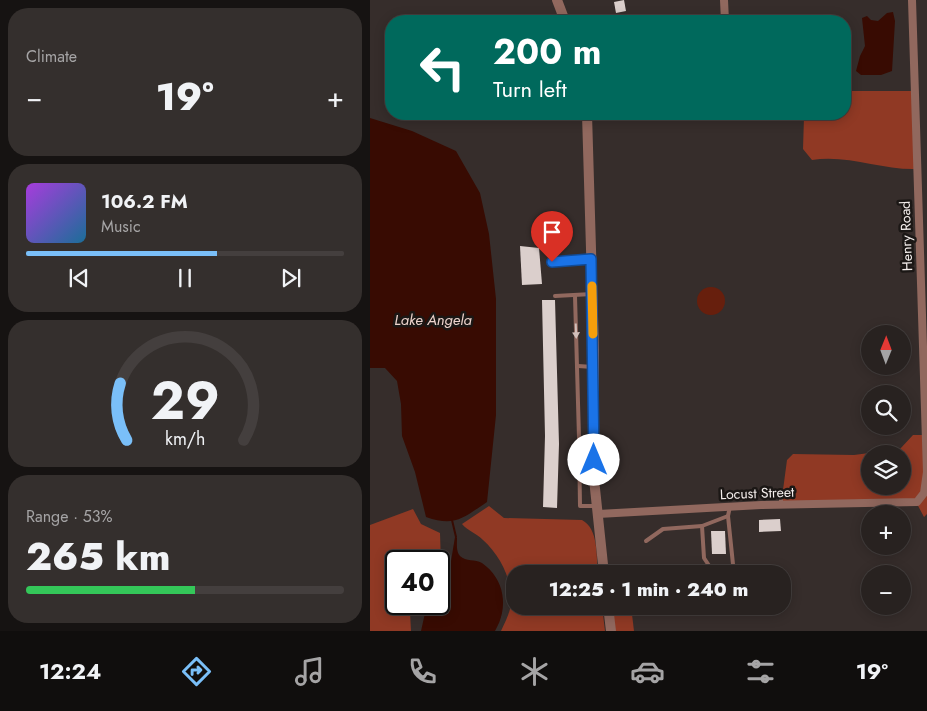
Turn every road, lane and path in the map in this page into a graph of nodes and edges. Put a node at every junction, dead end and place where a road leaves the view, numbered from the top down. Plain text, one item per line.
1 (557, 0) edge
2 (724, 0) edge
3 (912, 0) edge
4 (563, 15) edge
5 (725, 15) edge
6 (587, 120) edge
7 (591, 259) junction
8 (552, 262) dead end
9 (592, 294) junction
10 (555, 296) dead end
11 (575, 296) junction
12 (578, 366) junction
13 (594, 367) junction
14 (579, 438) junction
15 (594, 440) junction
16 (927, 472) edge
17 (782, 494) dead end
18 (922, 500) edge
19 (782, 505) junction
20 (730, 506) junction
21 (597, 510) junction
22 (728, 516) junction
23 (702, 526) junction
24 (646, 541) dead end
25 (603, 565) edge
26 (709, 565) edge
27 (733, 565) edge
28 (609, 615) edge
29 (611, 631) edge

1 - 4 street
2 - 5 street
3 - 16 street, Henry Road
6 - 7 street
7 - 8 lane
7 - 9 street
9 - 11 lane
9 - 13 street
10 - 11 lane
11 -> 12 lane
12 - 13 lane
12 - 14 lane
13 - 15 street
14 - 15 lane
14 - 21 lane
15 - 21 street
16 - 18 street, Henry Road
17 - 19 lane
18 - 19 street, Locust Street
19 - 20 street, Locust Street
20 - 21 street, Locust Street
20 - 22 lane
21 - 25 street
22 - 23 lane
22 - 27 lane
23 - 24 lane
23 - 26 lane
28 - 29 street

